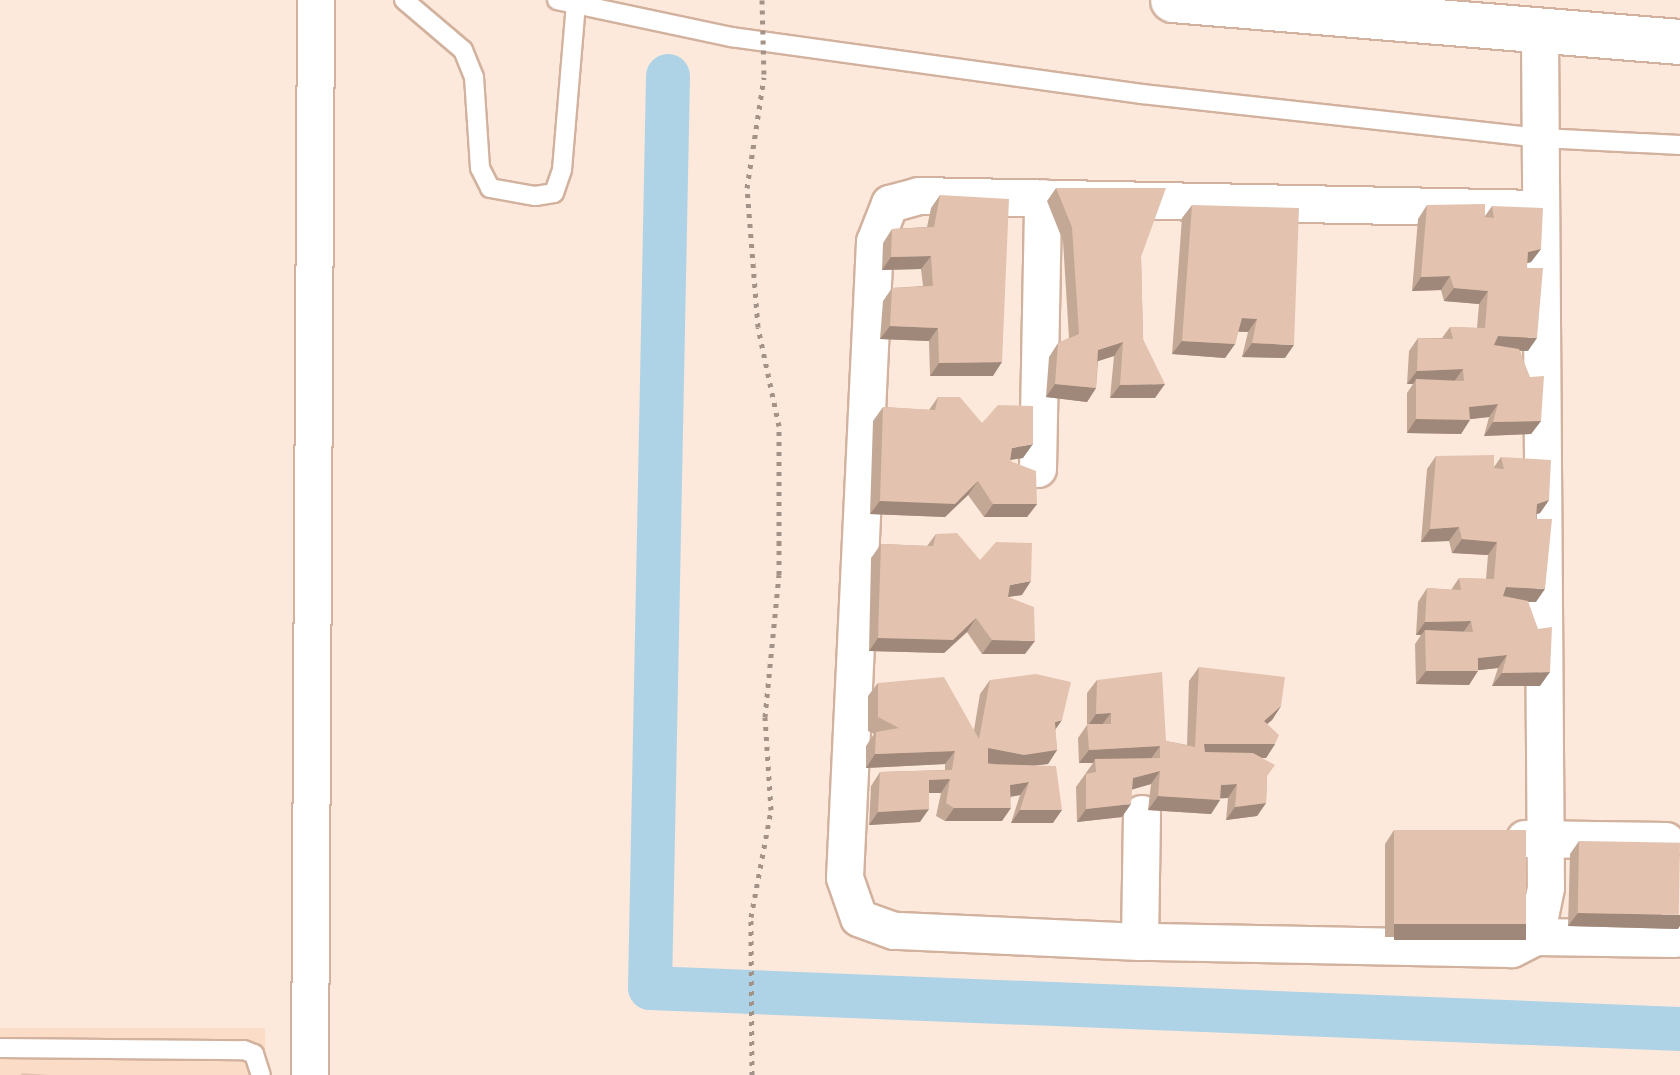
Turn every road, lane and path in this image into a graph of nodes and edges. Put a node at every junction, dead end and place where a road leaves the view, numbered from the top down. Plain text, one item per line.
1 (316, 0) edge
2 (404, 0) edge
3 (557, 0) edge
4 (762, 0) edge
5 (1173, 0) edge
6 (576, 4) junction
7 (1540, 33) junction
8 (1680, 42) edge
9 (1542, 138) junction
10 (1680, 145) edge
11 (1043, 198) junction
12 (1540, 209) junction
13 (1038, 469) edge
14 (1142, 814) dead end
15 (1483, 838) edge
16 (1546, 839) junction
17 (1666, 841) edge
18 (1536, 937) junction
19 (1675, 939) edge
20 (1140, 942) junction
21 (0, 1048) edge
22 (261, 1075) edge
23 (310, 1075) edge
24 (752, 1075) edge

1 - 23 street
2 - 6 lane
3 - 6 lane
4 - 24 path, bridge
5 - 7 main road
6 - 9 lane
7 - 8 main road
7 - 9 street
9 - 10 lane
9 - 12 street
11 - 12 street
11 - 13 street
11 - 20 street
12 - 16 street
14 - 20 street
15 - 16 street
16 - 17 street
16 - 18 street
18 - 19 street
18 - 20 street
21 - 22 lane

